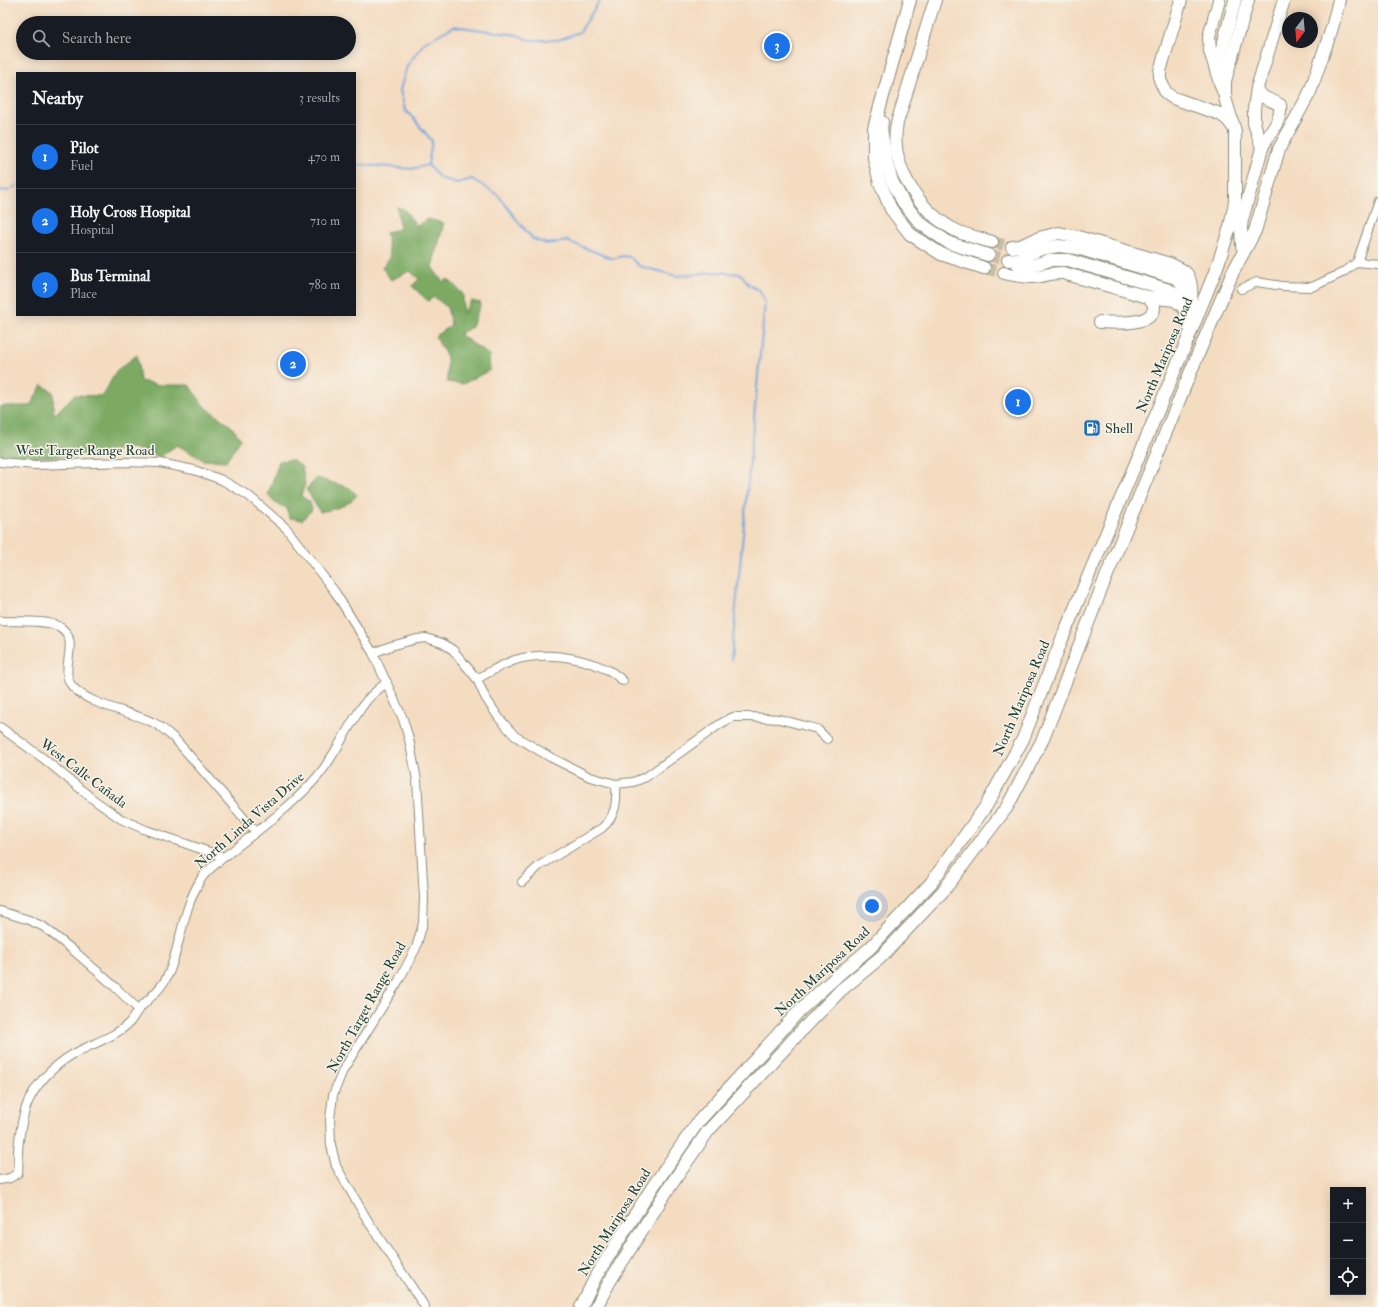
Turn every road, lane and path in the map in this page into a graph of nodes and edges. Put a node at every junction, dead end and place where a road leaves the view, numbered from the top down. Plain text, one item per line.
1 (910, 0) edge
2 (935, 0) edge
3 (1181, 0) edge
4 (1219, 0) edge
5 (1235, 0) edge
6 (1248, 0) edge
7 (1284, 0) edge
8 (1339, 0) edge
9 (1216, 71) junction
10 (1257, 88) junction
11 (883, 96) junction
12 (1225, 98) junction
13 (1290, 128) junction
14 (1235, 131) junction
15 (1262, 148) junction
16 (1378, 201) edge
17 (1242, 246) junction
18 (988, 254) junction
19 (1238, 259) junction
20 (1010, 261) junction
21 (1356, 262) junction
22 (1378, 264) edge
23 (1217, 267) junction
24 (1233, 272) junction
25 (1241, 289) dead end
26 (1148, 297) junction
27 (1185, 302) junction
28 (1100, 322) dead end
29 (1185, 342) junction
30 (0, 462) edge
31 (0, 621) edge
32 (373, 653) junction
33 (477, 679) junction
34 (624, 681) dead end
35 (388, 682) junction
36 (0, 727) edge
37 (827, 739) dead end
38 (616, 784) junction
39 (256, 832) junction
40 (224, 857) junction
41 (522, 882) dead end
42 (0, 911) edge
43 (138, 1010) junction
44 (0, 1180) edge
45 (597, 1274) junction
46 (425, 1307) edge
47 (575, 1307) edge
48 (581, 1307) edge
49 (596, 1307) edge

1 - 11 highway
2 - 18 highway
3 - 14 highway
4 - 9 highway, North Mariposa Road
5 - 9 highway
6 - 12 highway
7 - 10 highway
8 - 13 highway
9 - 12 highway, North Mariposa Road
10 - 15 highway
10 - 15 highway
11 - 18 highway
11 - 18 highway
12 - 14 highway, North Mariposa Road
13 - 17 highway
13 - 19 highway
14 - 23 highway, North Mariposa Road
15 - 17 highway
16 - 21 street
17 - 19 highway
19 - 24 highway, North Mariposa Road
20 - 26 highway
20 - 27 highway
20 - 27 highway
21 - 22 street
21 - 25 street
23 - 24 highway
23 - 29 highway, North Mariposa Road
24 - 49 highway, North Mariposa Road
26 - 27 highway
26 - 28 highway
27 - 29 highway
27 - 29 highway
29 - 45 highway, North Mariposa Road
30 - 32 street, West Target Range Road
31 - 39 street
32 - 33 street
32 - 35 street, North Target Range Road
33 - 34 street
33 - 38 street
35 - 39 street, North Linda Vista Drive
35 - 46 street, North Target Range Road
36 - 40 street, West Calle Cañada
37 - 38 street
38 - 41 street
39 - 40 street, North Linda Vista Drive
40 - 43 street, North Linda Vista Drive
42 - 43 street
43 - 44 street, North Linda Vista Drive
45 - 47 highway
45 - 48 highway, North Mariposa Road

